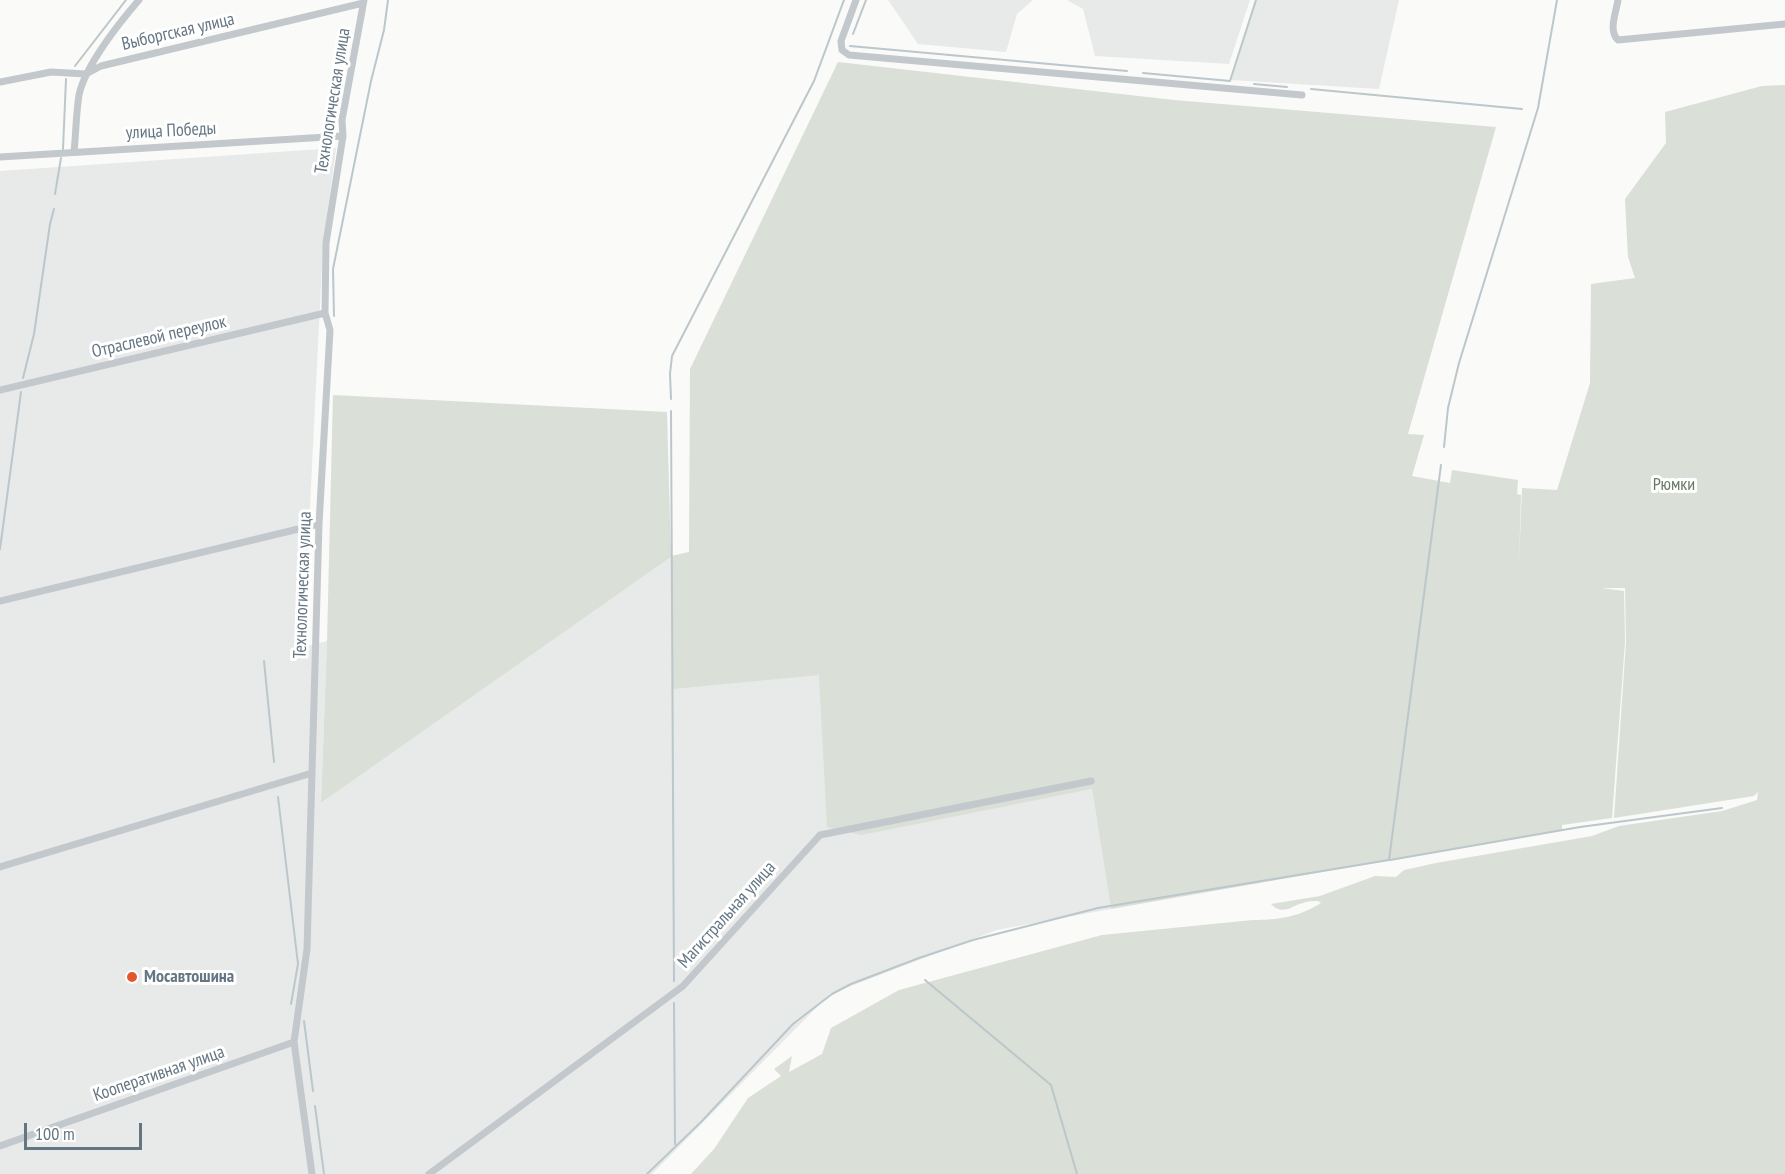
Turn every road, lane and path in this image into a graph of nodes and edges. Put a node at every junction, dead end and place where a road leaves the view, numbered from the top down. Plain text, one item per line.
1 (139, 0) edge
2 (856, 0) edge
3 (1618, 0) edge
4 (363, 2) edge
5 (1785, 24) edge
6 (86, 74) junction
7 (0, 82) edge
8 (1302, 95) dead end
9 (343, 136) junction
10 (74, 152) junction
11 (0, 157) edge
12 (324, 313) junction
13 (0, 390) edge
14 (319, 524) junction
15 (0, 601) edge
16 (312, 773) junction
17 (1091, 782) dead end
18 (0, 867) edge
19 (294, 1042) junction
20 (0, 1146) edge
21 (312, 1174) edge
22 (429, 1174) edge

1 - 6 street
2 - 8 street
3 - 5 street
4 - 6 street, Выборгская улица
4 - 9 street, Технологическая улица
6 - 7 street, Выборгская улица
6 - 10 street
9 - 10 street, улица Победы
9 - 12 street, Технологическая улица
10 - 11 street, улица Победы
12 - 13 street, Отраслевой переулок
12 - 14 street, Технологическая улица
14 - 15 street
14 - 16 street, Технологическая улица
16 - 18 street
16 - 19 street, Технологическая улица
17 - 22 street, Магистральная улица
19 - 20 street, Кооперативная улица
19 - 21 street, Технологическая улица

